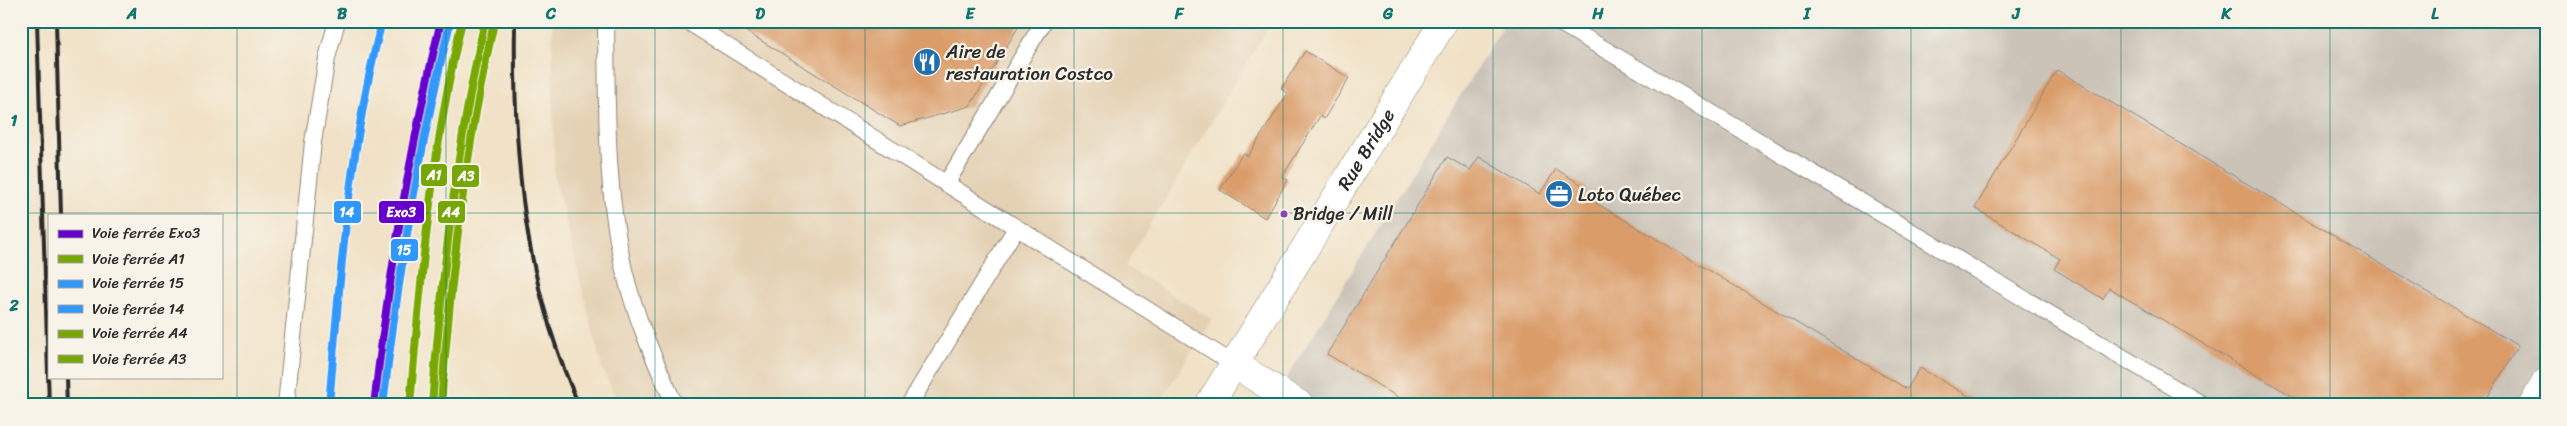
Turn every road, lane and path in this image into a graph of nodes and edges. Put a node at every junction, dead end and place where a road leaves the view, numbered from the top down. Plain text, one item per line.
1 (337, 21) edge
2 (606, 21) edge
3 (687, 21) edge
4 (1044, 21) edge
5 (1444, 21) edge
6 (1558, 21) edge
7 (946, 184) junction
8 (1016, 228) junction
9 (1234, 364) junction
10 (2546, 382) edge
11 (286, 405) edge
12 (675, 405) edge
13 (909, 405) edge
14 (1209, 405) edge
15 (1300, 405) edge
16 (2203, 405) edge
17 (2533, 405) edge

1 - 11 lane
2 - 12 lane
3 - 7 lane
4 - 7 lane
5 - 9 main road, Rue Bridge
6 - 16 lane
7 - 8 lane
8 - 9 lane
8 - 13 lane
9 - 14 main road, Rue Bridge
9 - 15 main road
10 - 17 main road

